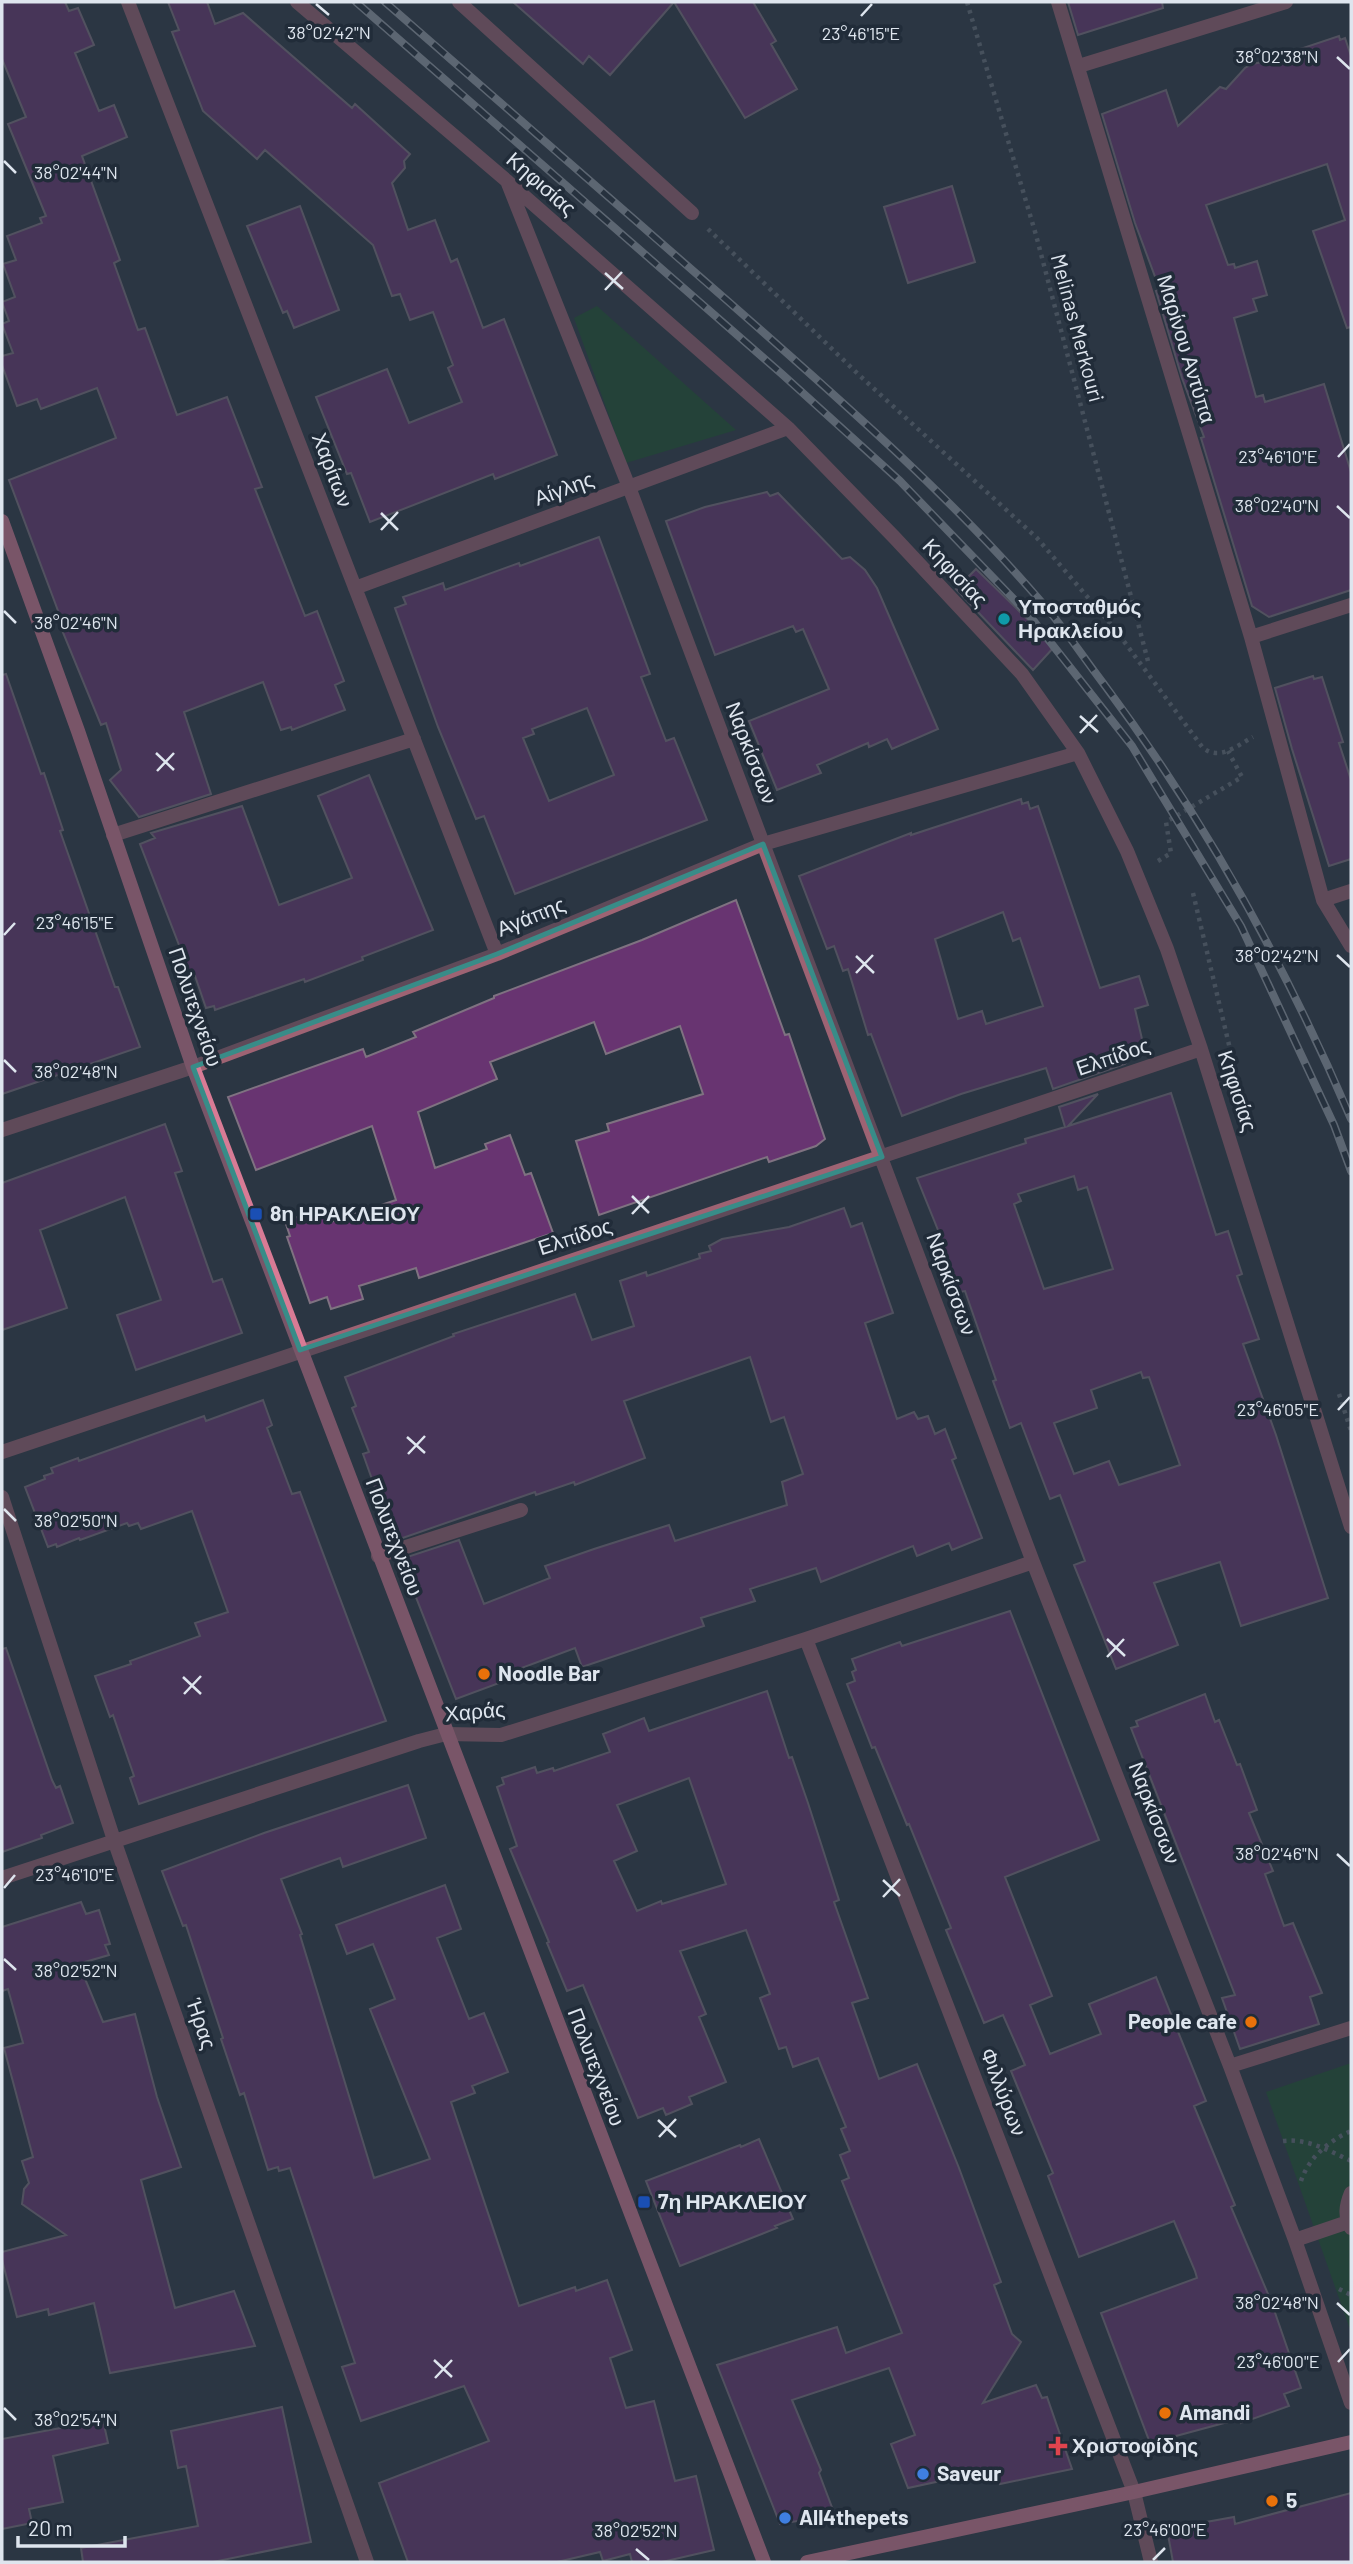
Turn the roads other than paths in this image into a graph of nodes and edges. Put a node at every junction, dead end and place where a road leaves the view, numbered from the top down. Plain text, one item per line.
1 (128, 2) edge
2 (297, 2) edge
3 (459, 2) edge
4 (1058, 2) edge
5 (1286, 2) edge
6 (1079, 66) junction
7 (507, 181) junction
8 (692, 212) road end
9 (788, 428) junction
10 (629, 487) junction
11 (2, 521) edge
12 (355, 588) junction
13 (1351, 605) edge
14 (1251, 636) junction
15 (414, 739) junction
16 (1078, 753) junction
17 (113, 835) junction
18 (763, 844) junction
19 (1351, 891) edge
20 (1323, 900) junction
21 (1351, 946) edge
22 (497, 954) junction
23 (1202, 1049) junction
24 (193, 1067) junction
25 (2, 1130) edge
26 (882, 1157) junction
27 (300, 1350) junction
28 (2, 1452) edge
29 (2, 1497) edge
30 (521, 1510) dead end
31 (1351, 1527) edge
32 (378, 1556) junction
33 (1033, 1562) junction
34 (806, 1639) junction
35 (446, 1734) junction
36 (114, 1840) junction
37 (2, 1878) edge
38 (1351, 2028) edge
39 (1230, 2066) junction
40 (1351, 2193) edge
41 (1349, 2225) edge
42 (1295, 2240) junction
43 (1351, 2403) edge
44 (1351, 2442) edge
45 (1134, 2492) junction
46 (367, 2562) edge
47 (764, 2562) edge
48 (807, 2562) edge
49 (1151, 2562) edge

1 - 12 street, Χαρίτων
2 - 7 street, Κηφισίας
3 - 8 street
4 - 6 street, Μαρίνου Αντύπα
5 - 6 street
6 - 14 street, Μαρίνου Αντύπα
7 - 9 street, Κηφισίας
7 - 10 street, Ναρκίσσων
9 - 10 street, Αίγλης
9 - 16 street, Κηφισίας
10 - 12 street, Αίγλης
10 - 18 street, Ναρκίσσων
11 - 17 street, Πολυτεχνείου
12 - 15 street, Χαρίτων
13 - 14 street
14 - 20 street, Μαρίνου Αντύπα
15 - 17 street
15 - 22 street, Χαρίτων
16 - 18 street, Αγάπης
16 - 23 street, Κηφισίας
17 - 24 street, Πολυτεχνείου
18 - 22 street, Αγάπης
18 - 26 street, Ναρκίσσων
19 - 20 street
20 - 21 street, Μαρίνου Αντύπα
22 - 24 street, Αγάπης
23 - 26 street, Ελπίδος
23 - 31 street, Κηφισίας
24 - 25 street, Αγάπης
24 - 27 street, Πολυτεχνείου
26 - 27 street, Ελπίδος
26 - 33 street, Ναρκίσσων
27 - 28 street, Ελπίδος
27 - 32 street, Πολυτεχνείου
29 - 36 street, Ήρας
30 - 32 street
32 - 35 street, Πολυτεχνείου
33 - 34 street, Χαράς
33 - 39 street, Ναρκίσσων
34 - 35 street, Χαράς
34 - 45 street, Φιλλύρων
35 - 36 street, Χαράς
35 - 47 street, Πολυτεχνείου
36 - 37 street, Χαράς
36 - 46 street, Ήρας
38 - 39 street
39 - 42 street, Ναρκίσσων
40 - 41 street
41 - 42 street
42 - 43 street, Ναρκίσσων
44 - 45 street
45 - 48 street
45 - 49 street, Φιλλύρων

